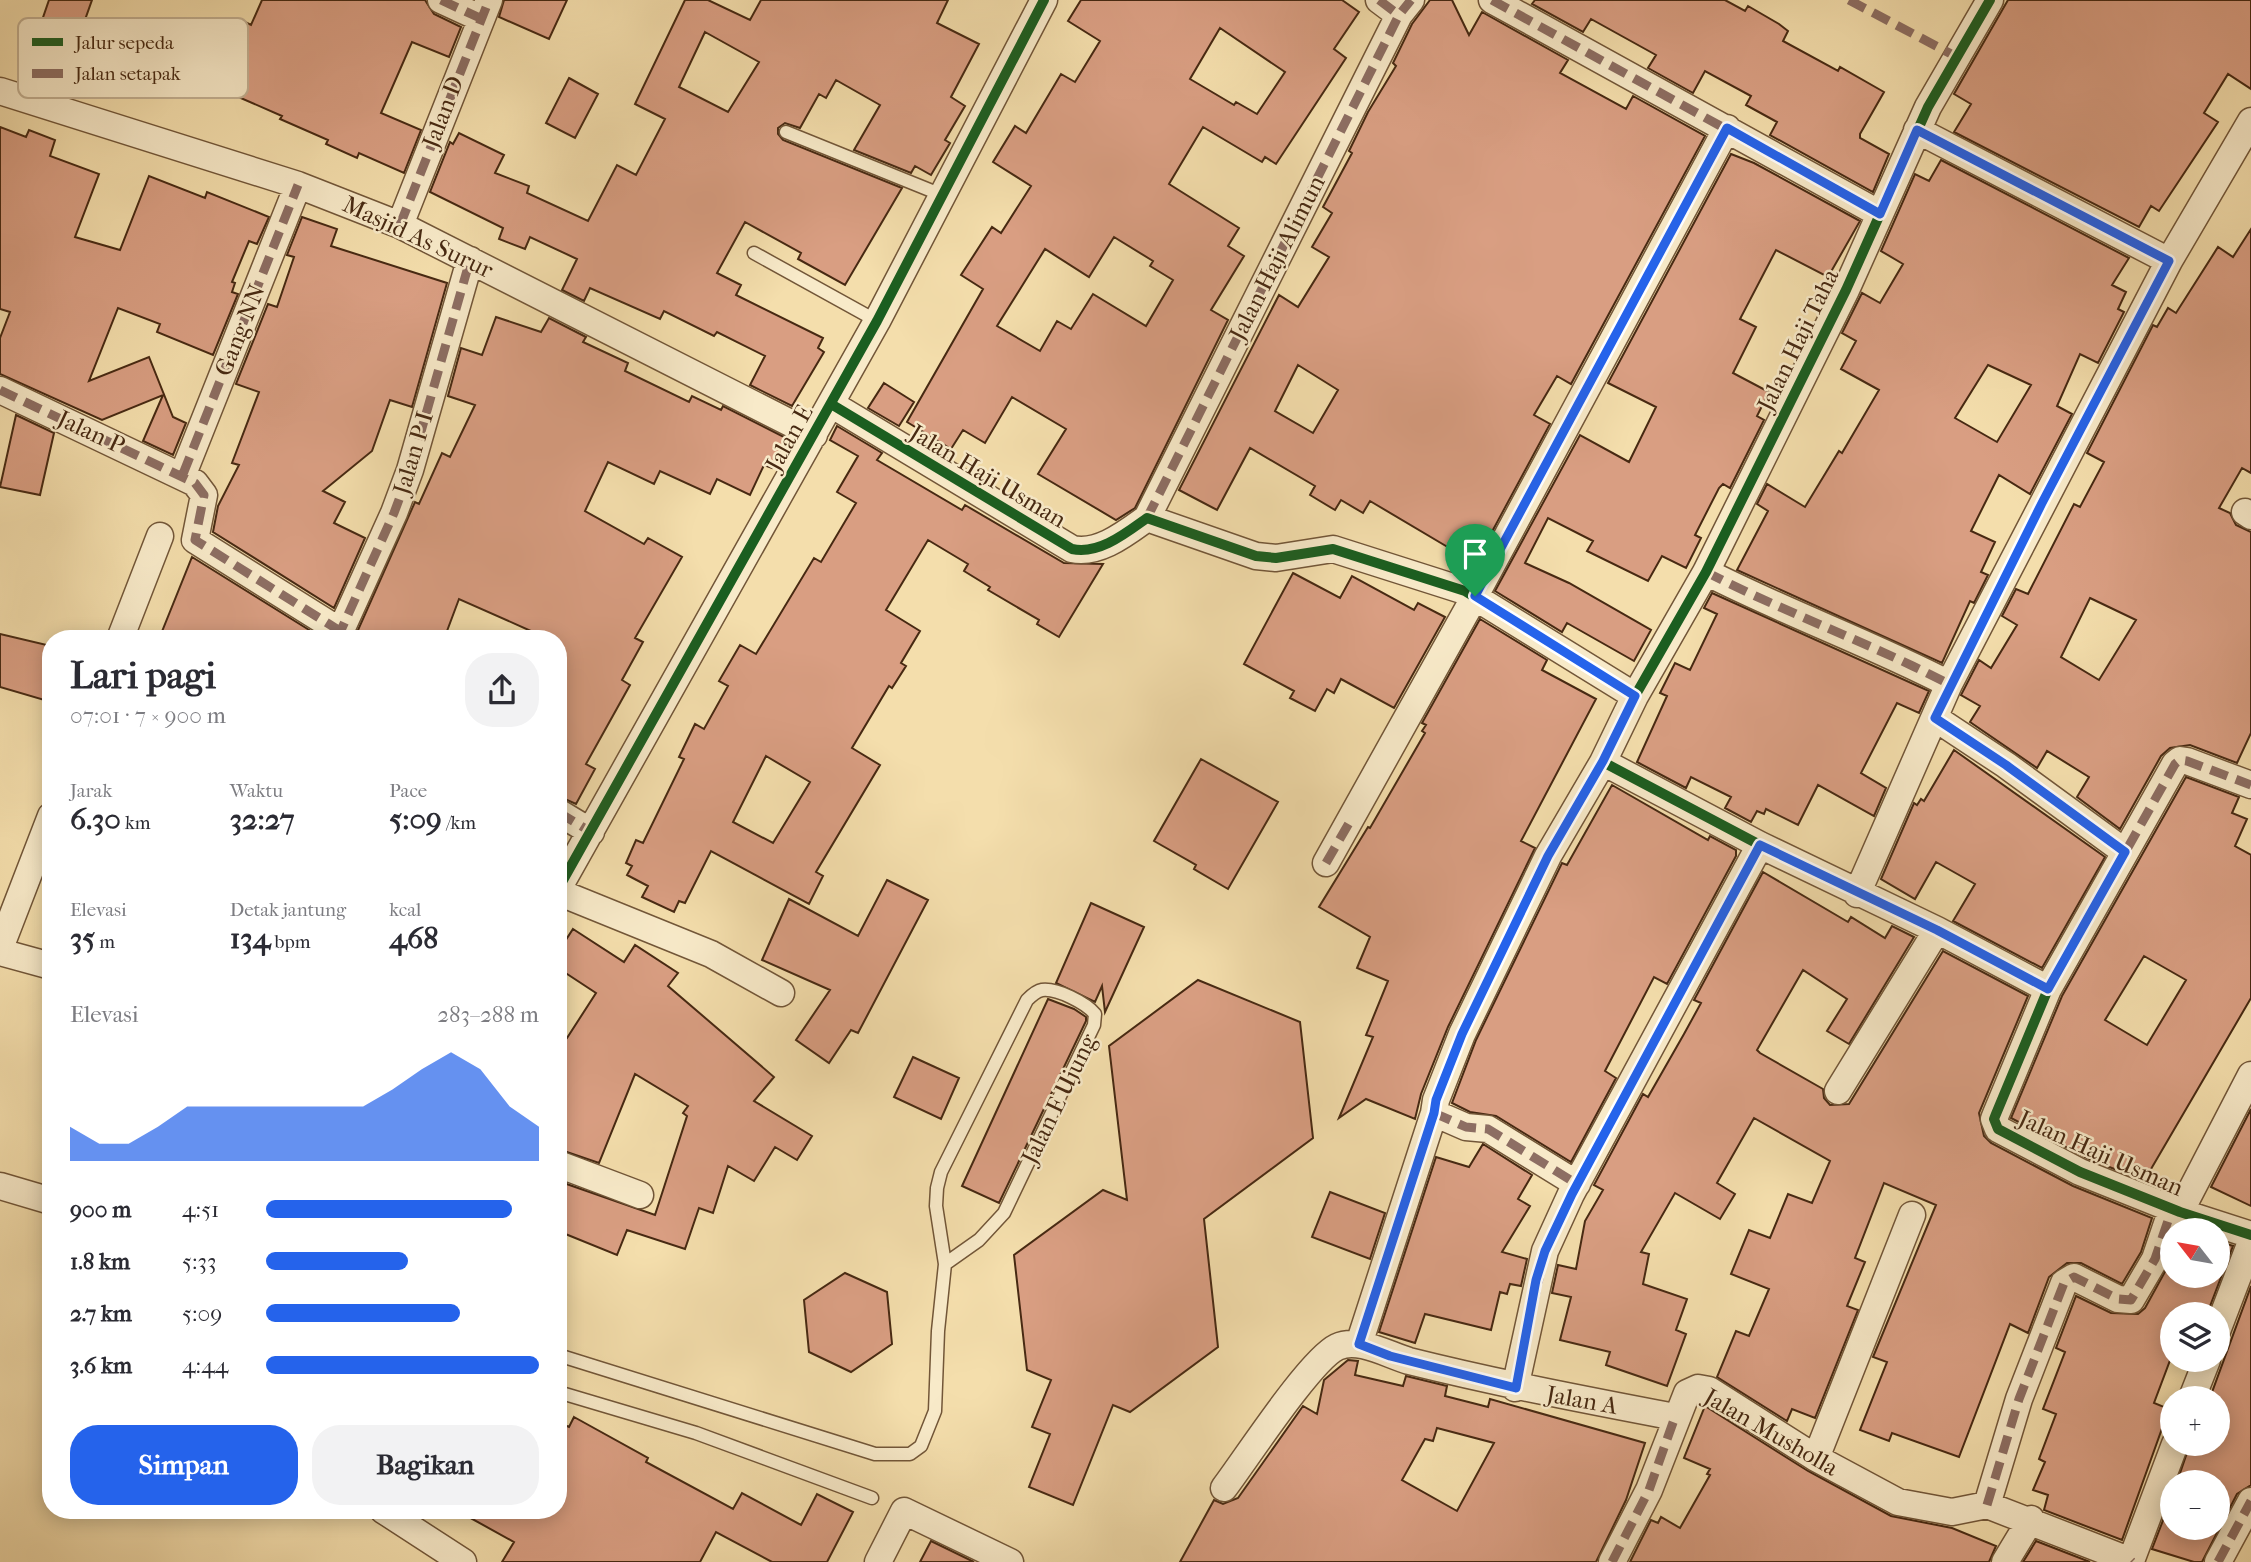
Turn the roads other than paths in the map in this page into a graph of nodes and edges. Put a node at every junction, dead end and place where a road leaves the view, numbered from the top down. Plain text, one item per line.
1 (441, 0) edge
2 (1044, 0) edge
3 (1492, 0) edge
4 (1990, 0) edge
5 (1396, 5) edge
6 (484, 9) edge
7 (0, 91) edge
8 (18, 97) edge
9 (22, 98) edge
10 (2251, 121) edge
11 (1727, 128) junction
12 (1917, 130) junction
13 (786, 132) dead end
14 (298, 185) junction
15 (942, 195) junction
16 (1880, 214) junction
17 (400, 225) junction
18 (754, 253) dead end
19 (470, 260) junction
20 (2169, 261) junction
21 (877, 321) junction
22 (0, 390) edge
23 (831, 404) junction
24 (814, 435) junction
25 (183, 474) junction
26 (1147, 519) junction
27 (160, 536) dead end
28 (1706, 572) junction
29 (1475, 596) junction
30 (123, 630) edge
31 (330, 630) edge
32 (340, 630) edge
33 (1949, 684) junction
34 (1635, 696) junction
35 (1935, 718) junction
36 (1603, 761) junction
37 (2251, 785) edge
38 (567, 817) edge
39 (591, 832) junction
40 (42, 840) edge
41 (1760, 845) junction
42 (2125, 852) junction
43 (1326, 863) dead end
44 (567, 874) edge
45 (567, 894) edge
46 (1857, 894) junction
47 (1937, 930) junction
48 (0, 950) edge
49 (42, 963) edge
50 (2048, 989) junction
51 (781, 993) dead end
52 (2251, 1074) edge
53 (1838, 1091) dead end
54 (1434, 1113) junction
55 (567, 1167) edge
56 (1577, 1184) junction
57 (0, 1186) edge
58 (640, 1195) dead end
59 (42, 1198) edge
60 (2176, 1211) junction
61 (1912, 1215) dead end
62 (2251, 1235) edge
63 (2251, 1242) edge
64 (945, 1264) junction
65 (2228, 1302) edge
66 (1359, 1344) junction
67 (567, 1358) edge
68 (1516, 1388) junction
69 (567, 1395) edge
70 (1675, 1417) junction
71 (2171, 1456) edge
72 (1816, 1458) junction
73 (1224, 1488) dead end
74 (872, 1498) dead end
75 (2251, 1501) edge
76 (1987, 1505) junction
77 (397, 1519) edge
78 (2031, 1520) junction
79 (463, 1562) edge
80 (878, 1562) edge
81 (1010, 1562) edge
82 (1612, 1562) edge
83 (2005, 1562) edge
84 (2131, 1562) edge
85 (2218, 1562) edge

1 - 6 street
2 - 15 street, Jalan E
3 - 11 street
4 - 12 street, Jalan Haji Taha
5 - 26 street, Jalan Haji Alimun
6 - 17 street, Jalan D
7 - 8 street, Masjid As Surur
9 - 14 street, Masjid As Surur
10 - 20 street
11 - 16 street
11 - 29 street
12 - 16 street, Jalan Haji Taha
12 - 20 street
13 - 15 lane
14 - 17 street, Masjid As Surur
14 - 25 street, Gang NN
15 - 21 street, Jalan E
16 - 28 street, Jalan Haji Taha
17 - 19 street, Masjid As Surur
18 - 21 lane
19 - 24 street, Masjid As Surur
19 - 32 street, Jalan P I
20 - 33 street
21 - 23 street, Jalan E
22 - 25 street, Jalan P
23 - 24 street, Jalan E
23 - 26 street, Jalan Haji Usman
24 - 39 street, Jalan E
25 - 31 street
26 - 29 street
27 - 30 street
28 - 33 street
28 - 34 street, Jalan Haji Taha
29 - 34 street
29 - 43 street
33 - 35 street
34 - 36 street
35 - 42 street
35 - 46 street
36 - 41 street
36 - 54 street
37 - 42 street
38 - 39 street
39 - 44 street, Jalan E
40 - 48 street
41 - 46 street
41 - 56 street
42 - 50 street
45 - 51 street
46 - 47 street
47 - 50 street
47 - 53 street
48 - 49 street
50 - 60 street, Jalan Haji Usman
52 - 60 street
54 - 56 street
54 - 66 street
55 - 58 street
56 - 68 street
57 - 59 street
60 - 62 street, Jalan Haji Usman
60 - 76 street
61 - 72 street
63 - 65 street
64 - 64 lane, Jalan E Ujung
64 - 67 lane, Jalan E Ujung
66 - 68 street, Jalan A
66 - 73 street
68 - 70 street, Jalan A
69 - 74 lane
70 - 72 street, Jalan Musholla
70 - 82 street, Jalan Musholla
71 - 84 street
72 - 76 street, Jalan Musholla
75 - 85 street
76 - 78 street
77 - 79 street
78 - 83 street
78 - 84 street
80 - 81 street

